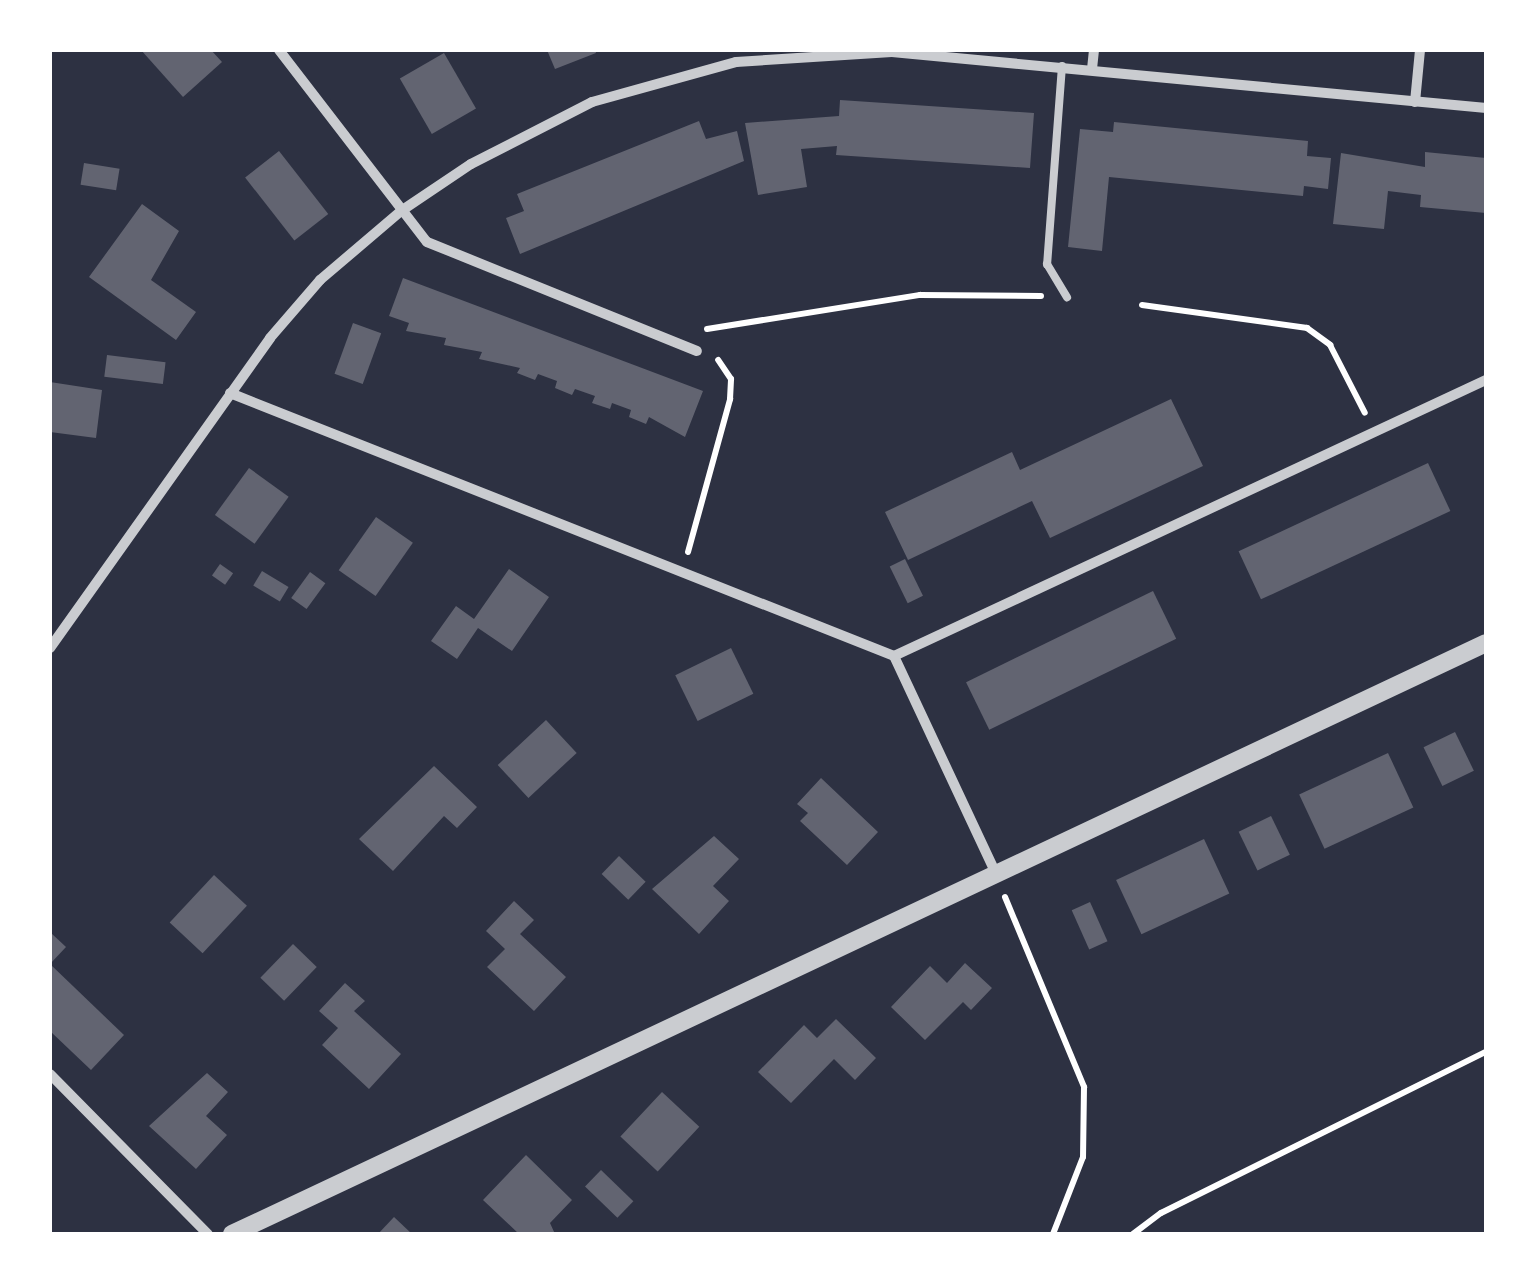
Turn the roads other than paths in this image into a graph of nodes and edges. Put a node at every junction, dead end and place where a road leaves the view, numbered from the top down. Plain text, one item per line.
1 (280, 50) edge
2 (1094, 50) edge
3 (1420, 50) edge
4 (772, 54) edge
5 (1062, 66) junction
6 (1092, 69) junction
7 (1416, 102) junction
8 (1486, 108) edge
9 (401, 211) junction
10 (1066, 297) road end
11 (697, 351) road end
12 (1486, 380) edge
13 (230, 393) junction
14 (1486, 644) edge
15 (50, 648) edge
16 (894, 656) junction
17 (996, 874) junction
18 (50, 1074) edge
19 (208, 1234) edge
20 (232, 1234) edge

1 - 9 street
2 - 6 street
3 - 7 street
4 - 5 street
4 - 9 street
5 - 6 street
5 - 10 lane
6 - 7 street
7 - 8 street
9 - 11 street
9 - 13 street
12 - 16 street
13 - 15 street
13 - 16 street
14 - 17 street
16 - 17 street
17 - 20 street
18 - 19 street

